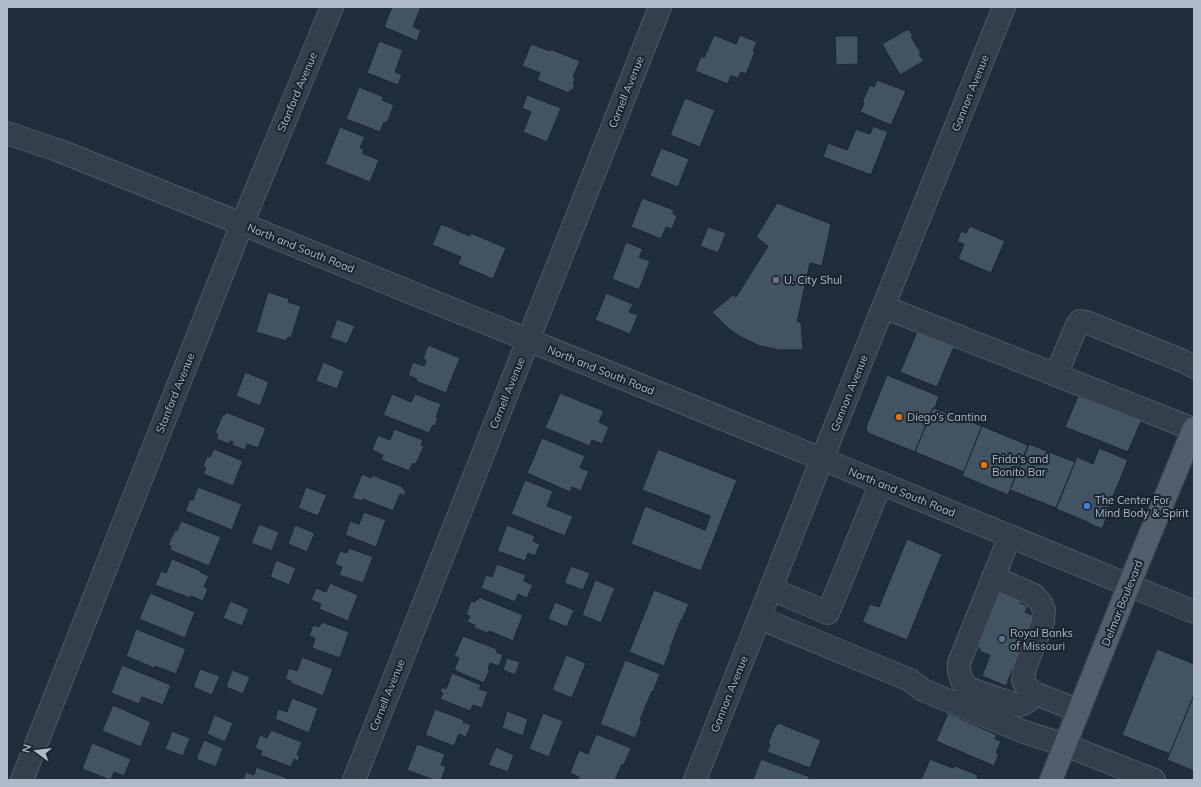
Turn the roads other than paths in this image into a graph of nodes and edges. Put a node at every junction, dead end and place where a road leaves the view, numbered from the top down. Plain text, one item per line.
1 (332, 7) edge
2 (660, 7) edge
3 (1004, 7) edge
4 (7, 133) edge
5 (242, 224) junction
6 (884, 306) junction
7 (528, 341) junction
8 (1194, 367) edge
9 (1056, 375) junction
10 (1194, 428) edge
11 (822, 459) junction
12 (1188, 459) edge
13 (881, 483) junction
14 (1010, 536) junction
15 (993, 577) junction
16 (1128, 585) junction
17 (771, 589) junction
18 (1194, 612) edge
19 (759, 618) junction
20 (1034, 693) junction
21 (1079, 711) junction
22 (1065, 745) junction
23 (22, 780) edge
24 (354, 780) edge
25 (695, 780) edge
26 (1051, 780) edge
27 (1154, 780) edge

1 - 5 street, Stanford Avenue
2 - 7 street, Cornell Avenue
3 - 6 street, Gannon Avenue
4 - 5 street, North and South Road
5 - 7 street, North and South Road
5 - 23 street, Stanford Avenue
6 - 9 street
6 - 11 street, Gannon Avenue
7 - 11 street, North and South Road
7 - 24 street, Cornell Avenue
8 - 9 street
9 - 10 street
10 - 12 main road, Delmar Boulevard
11 - 13 street, North and South Road
11 - 17 street, Gannon Avenue
12 - 16 main road, Delmar Boulevard
13 - 14 street, North and South Road
13 - 17 street
14 - 15 street
14 - 16 street, North and South Road
15 - 20 street
15 - 20 street
16 - 18 street, North and South Road
16 - 21 main road, Delmar Boulevard
17 - 19 street, Gannon Avenue
19 - 22 street
19 - 25 street, Gannon Avenue
20 - 21 street
21 - 22 main road, Delmar Boulevard
22 - 26 main road, Delmar Boulevard
22 - 27 street

